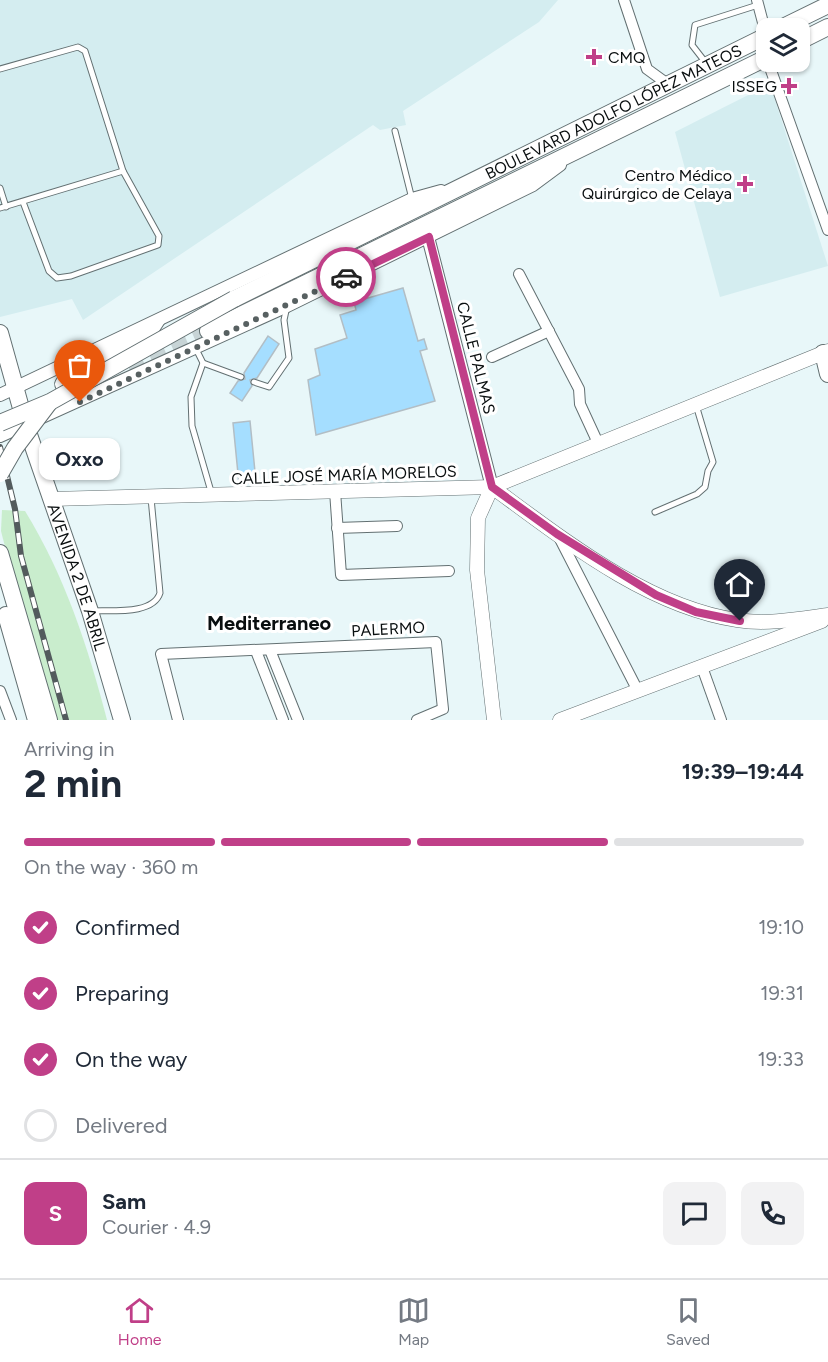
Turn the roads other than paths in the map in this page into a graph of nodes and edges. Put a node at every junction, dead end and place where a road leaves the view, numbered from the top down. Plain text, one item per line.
1 (624, 0) edge
2 (758, 2) edge
3 (828, 5) edge
4 (762, 18) edge
5 (801, 18) edge
6 (828, 27) edge
7 (810, 36) edge
8 (756, 40) edge
9 (708, 65) junction
10 (756, 65) edge
11 (0, 69) edge
12 (771, 72) edge
13 (669, 85) junction
14 (395, 131) dead end
15 (585, 147) junction
16 (123, 171) junction
17 (460, 187) junction
18 (0, 188) edge
19 (411, 199) junction
20 (24, 202) junction
21 (3, 207) edge
22 (828, 230) edge
23 (429, 237) junction
24 (519, 274) dead end
25 (287, 306) junction
26 (159, 319) junction
27 (208, 331) tunnel mouth
28 (549, 331) junction
29 (0, 333) edge
30 (196, 349) junction
31 (825, 352) edge
32 (492, 357) dead end
33 (203, 363) junction
34 (828, 374) edge
35 (241, 377) dead end
36 (255, 382) dead end
37 (116, 386) junction
38 (7, 392) edge
39 (50, 402) junction
40 (696, 404) junction
41 (0, 423) edge
42 (26, 426) junction
43 (0, 436) edge
44 (598, 442) junction
45 (0, 474) edge
46 (492, 487) junction
47 (335, 491) junction
48 (212, 495) junction
49 (151, 497) junction
50 (51, 500) junction
51 (655, 512) dead end
52 (397, 526) dead end
53 (337, 528) junction
54 (557, 534) junction
55 (0, 553) edge
56 (449, 571) dead end
57 (0, 593) edge
58 (90, 611) junction
59 (828, 617) edge
60 (270, 650) junction
61 (256, 651) junction
62 (702, 667) junction
63 (0, 691) edge
64 (638, 691) junction
65 (11, 720) edge
66 (36, 720) edge
67 (49, 720) edge
68 (122, 720) edge
69 (178, 720) edge
70 (283, 720) edge
71 (298, 720) edge
72 (417, 720) edge
73 (494, 720) edge
74 (560, 720) edge
75 (721, 720) edge

1 - 13 street
2 - 4 street
2 - 9 lane
3 - 5 main road
6 - 7 main road
8 - 9 main road, BOULEVARD ADOLFO LÓPEZ MATEOS
9 - 13 main road, BOULEVARD ADOLFO LÓPEZ MATEOS
10 - 15 main road, BOULEVARD ADOLFO LÓPEZ MATEOS
11 - 16 lane
12 - 22 street
13 - 17 main road, BOULEVARD ADOLFO LÓPEZ MATEOS
14 - 19 lane
15 - 23 street, BOULEVARD ADOLFO LÓPEZ MATEOS
15 - 27 main road, BOULEVARD ADOLFO LÓPEZ MATEOS
16 - 20 lane
16 - 20 lane
17 - 19 street, BOULEVARD ADOLFO LÓPEZ MATEOS
17 - 39 main road, BOULEVARD ADOLFO LÓPEZ MATEOS, bridge
18 - 21 lane
19 - 26 street, BOULEVARD ADOLFO LÓPEZ MATEOS
20 - 21 lane
23 - 25 street, BOULEVARD ADOLFO LÓPEZ MATEOS
23 - 46 street, CALLE PALMAS
24 - 28 street
25 - 30 street, BOULEVARD ADOLFO LÓPEZ MATEOS
25 - 36 lane
26 - 37 street
26 - 38 street, BOULEVARD ADOLFO LÓPEZ MATEOS
28 - 32 street
28 - 44 street
29 - 38 main road, AVENIDA 2 DE ABRIL
30 - 33 lane
30 - 37 street, BOULEVARD ADOLFO LÓPEZ MATEOS
31 - 34 main road
31 - 40 main road, CALLE JOSÉ MARÍA MORELOS
33 - 35 lane
33 - 48 lane
37 - 42 street, BOULEVARD ADOLFO LÓPEZ MATEOS
38 - 42 main road, AVENIDA 2 DE ABRIL
39 - 41 main road, BOULEVARD ADOLFO LÓPEZ MATEOS, bridge
39 - 45 main road, bridge
40 - 44 main road, CALLE JOSÉ MARÍA MORELOS
40 - 51 lane
42 - 43 street, BOULEVARD ADOLFO LÓPEZ MATEOS
42 - 50 main road, AVENIDA 2 DE ABRIL
44 - 46 main road, CALLE JOSÉ MARÍA MORELOS
46 - 47 main road, CALLE JOSÉ MARÍA MORELOS
46 - 54 main road
46 - 73 main road
47 - 48 main road, CALLE JOSÉ MARÍA MORELOS
47 - 53 street
48 - 49 main road, CALLE JOSÉ MARÍA MORELOS
49 - 50 main road, CALLE JOSÉ MARÍA MORELOS
49 - 58 lane
50 - 58 main road, AVENIDA 2 DE ABRIL
52 - 53 street
53 - 56 street
54 - 59 main road
54 - 64 street
55 - 67 main road
57 - 66 main road
58 - 68 main road, AVENIDA 2 DE ABRIL
59 - 62 main road
60 - 61 street, PALERMO
60 - 71 street
60 - 72 street, PALERMO
61 - 69 street, PALERMO
61 - 70 street
62 - 64 main road
62 - 75 street
63 - 65 street
64 - 74 main road

